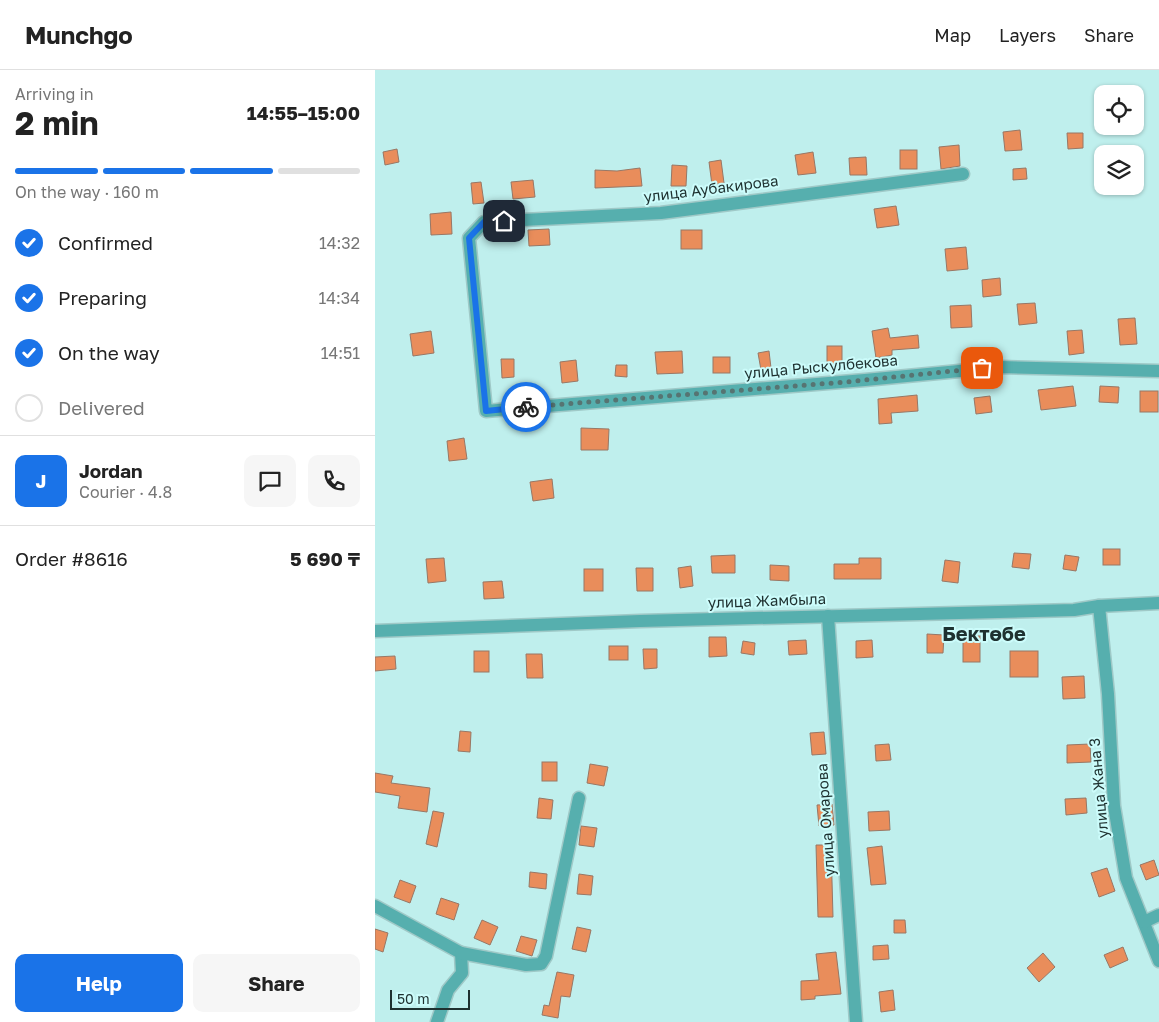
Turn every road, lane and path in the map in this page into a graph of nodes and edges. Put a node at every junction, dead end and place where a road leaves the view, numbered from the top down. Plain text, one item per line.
1 (963, 174) dead end
2 (1159, 371) edge
3 (486, 411) joint
4 (1159, 603) edge
5 (1099, 606) junction
6 (828, 616) junction
7 (375, 631) edge
8 (579, 798) dead end
9 (375, 906) edge
10 (1159, 915) edge
11 (1144, 922) junction
12 (461, 953) junction
13 (1159, 961) edge
14 (437, 1022) edge
15 (856, 1022) edge

1 - 3 street, улица Аубакирова
2 - 3 street, улица Рыскулбекова
4 - 5 street, улица Жамбыла
5 - 6 street, улица Жамбыла
5 - 11 street, улица Жана 3
6 - 7 street, улица Жамбыла
6 - 15 street, улица Омарова
8 - 12 street
9 - 12 street
10 - 11 street
11 - 13 street, улица Жана 3
12 - 14 street

